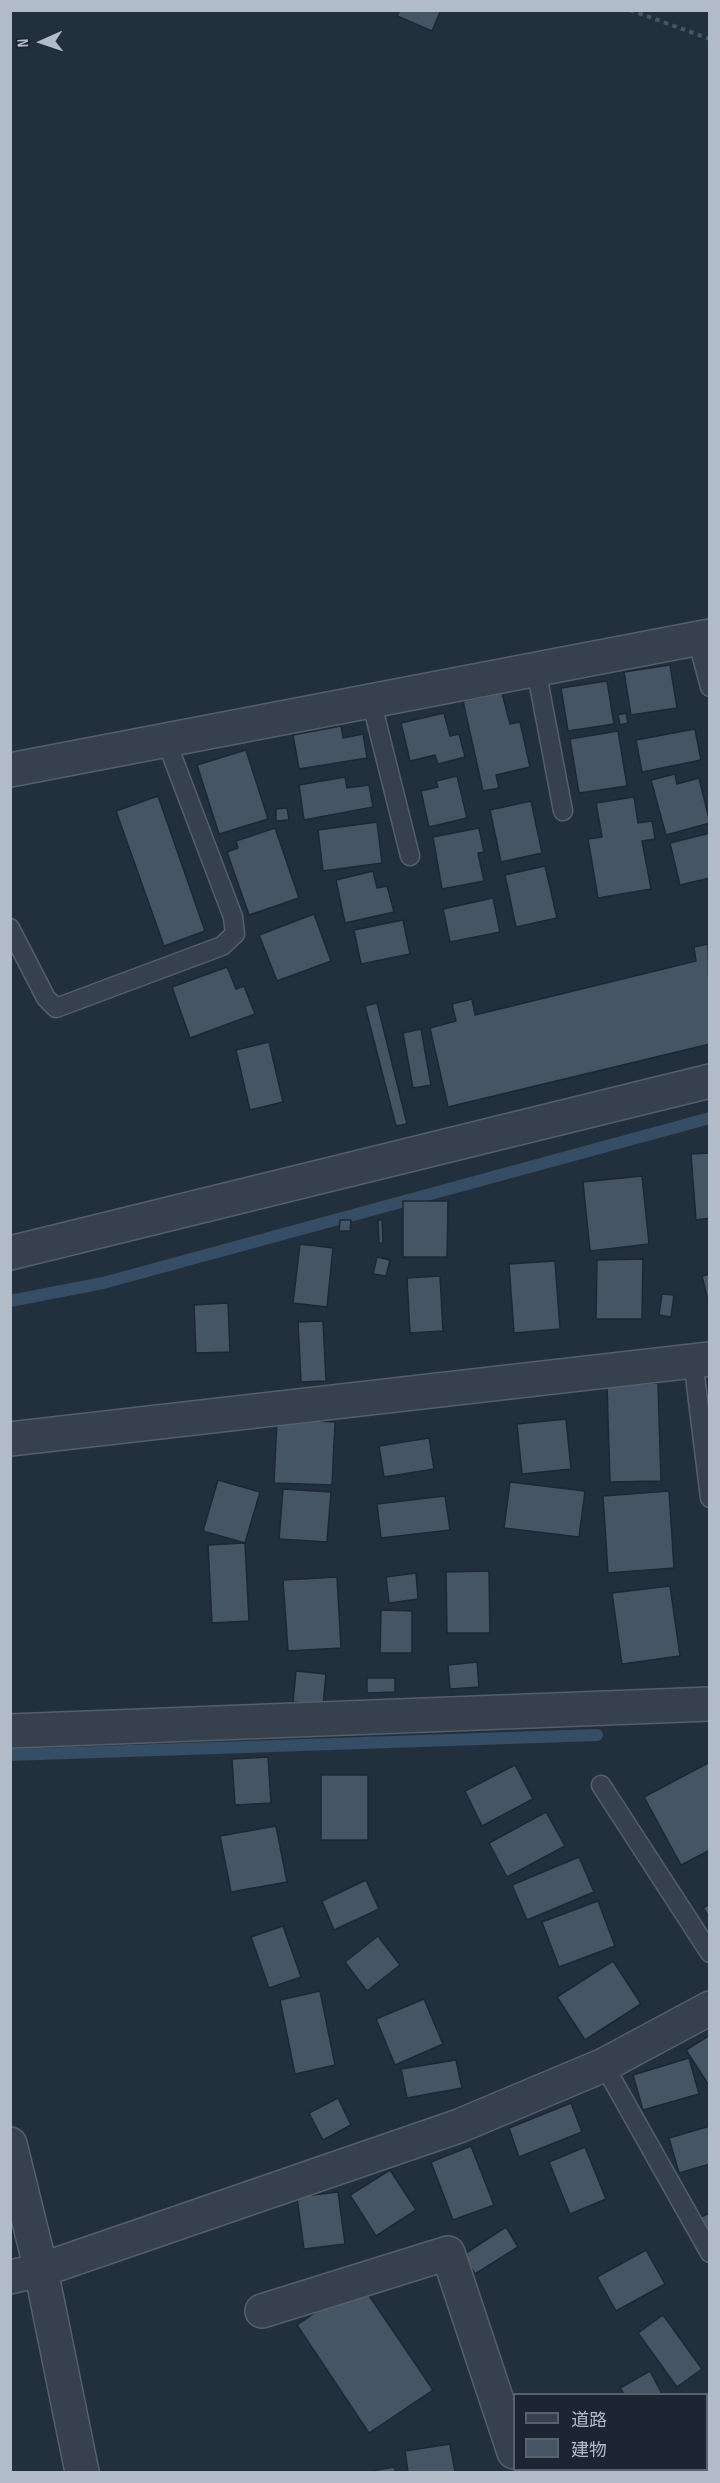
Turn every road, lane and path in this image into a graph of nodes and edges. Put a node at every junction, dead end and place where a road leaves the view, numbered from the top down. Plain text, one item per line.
1 (630, 10) edge
2 (710, 39) edge
3 (703, 637) edge
4 (536, 669) junction
5 (710, 687) edge
6 (371, 700) junction
7 (166, 740) junction
8 (10, 770) edge
9 (563, 811) dead end
10 (410, 856) dead end
11 (10, 928) edge
12 (710, 1081) edge
13 (10, 1253) edge
14 (701, 1360) edge
15 (10, 1439) edge
16 (710, 1498) edge
17 (710, 1704) edge
18 (10, 1731) edge
19 (601, 1785) dead end
20 (710, 1953) edge
21 (710, 2008) edge
22 (604, 2066) junction
23 (10, 2144) edge
24 (710, 2253) edge
25 (26, 2274) edge
26 (262, 2311) dead end
27 (513, 2448) edge
28 (82, 2472) edge

1 - 2 path
3 - 4 street
3 - 5 lane
4 - 6 street
4 - 9 lane
6 - 7 street
6 - 10 lane
7 - 8 street
7 - 11 lane
12 - 13 street
14 - 15 street
14 - 16 lane
17 - 18 street
19 - 20 lane
21 - 22 street
22 - 24 lane
22 - 25 street
23 - 25 street
25 - 28 street
26 - 27 street

